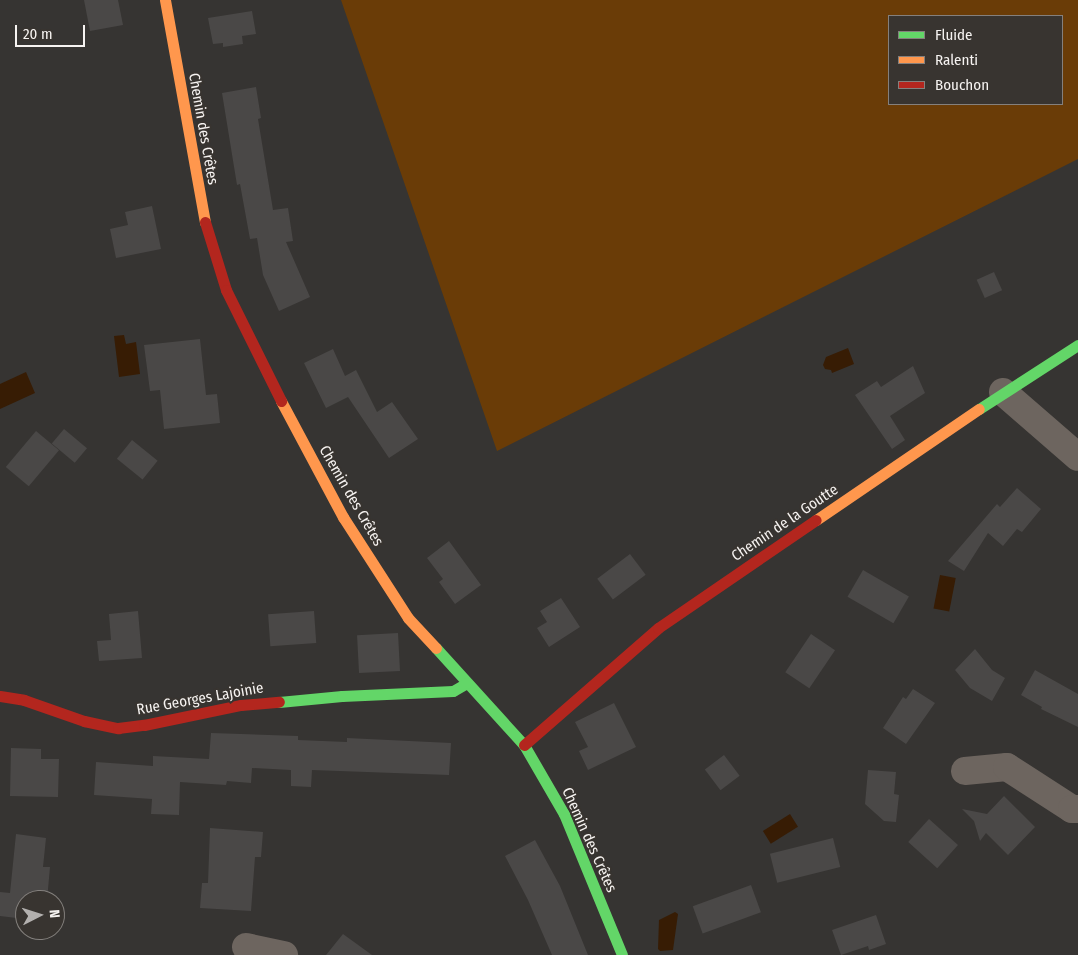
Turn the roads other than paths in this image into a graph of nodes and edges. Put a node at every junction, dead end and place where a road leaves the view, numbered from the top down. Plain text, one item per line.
1 (166, 0) edge
2 (1078, 345) edge
3 (1003, 392) junction
4 (1078, 457) edge
5 (468, 683) junction
6 (0, 696) edge
7 (524, 745) junction
8 (965, 771) dead end
9 (1078, 809) edge
10 (246, 947) dead end
11 (284, 955) edge
12 (622, 955) edge

1 - 5 street, Chemin des Crêtes
2 - 3 street, Chemin de la Goutte
3 - 4 street
3 - 7 street, Chemin de la Goutte
5 - 6 street, Rue Georges Lajoinie
5 - 7 street, Chemin des Crêtes
7 - 12 street, Chemin des Crêtes
8 - 9 street
10 - 11 street

